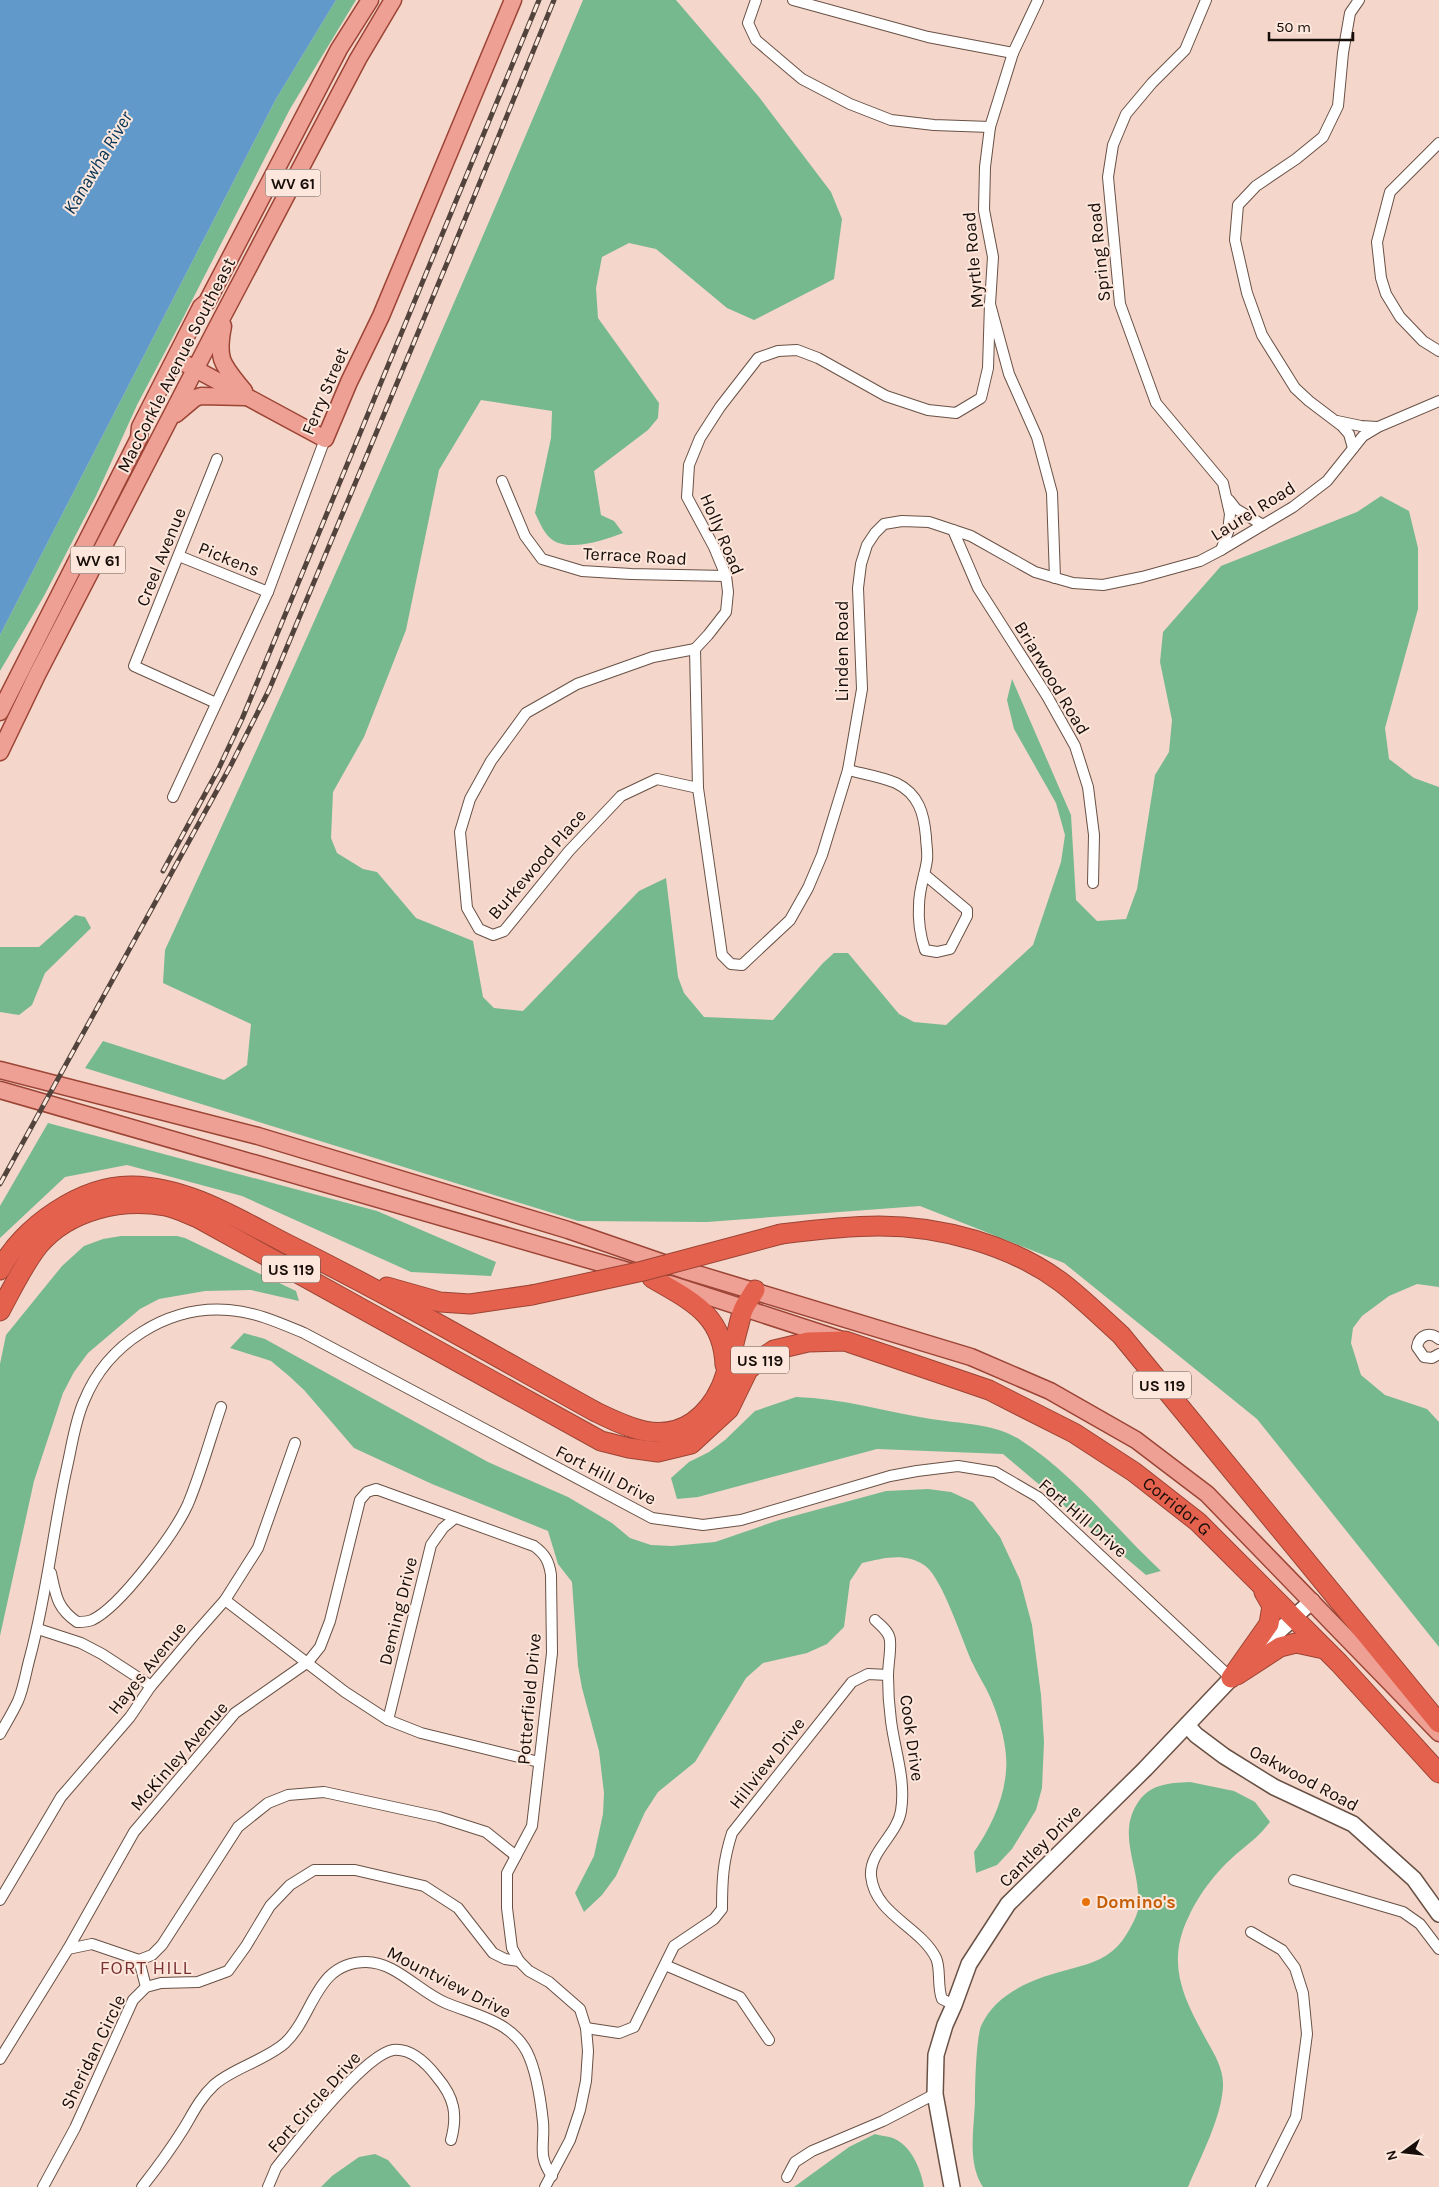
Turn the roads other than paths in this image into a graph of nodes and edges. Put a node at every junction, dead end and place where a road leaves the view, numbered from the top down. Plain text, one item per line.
1 (370, 0) edge
2 (393, 0) edge
3 (513, 0) edge
4 (756, 0) edge
5 (793, 0) edge
6 (1038, 0) edge
7 (1206, 0) edge
8 (1359, 0) edge
9 (1013, 53) junction
10 (990, 127) junction
11 (1439, 143) edge
12 (207, 302) junction
13 (990, 304) junction
14 (227, 309) junction
15 (1439, 351) edge
16 (189, 365) junction
17 (248, 397) junction
18 (1439, 401) edge
19 (1335, 420) junction
20 (169, 421) junction
21 (1378, 427) junction
22 (139, 438) junction
23 (326, 439) junction
24 (1353, 448) junction
25 (217, 458) dead end
26 (502, 481) dead end
27 (1228, 499) junction
28 (1263, 525) junction
29 (952, 530) junction
30 (1221, 550) junction
31 (179, 556) junction
32 (726, 576) junction
33 (1055, 578) junction
34 (268, 592) junction
35 (695, 649) junction
36 (216, 703) junction
37 (0, 712) edge
38 (0, 752) edge
39 (848, 770) junction
40 (698, 788) junction
41 (173, 797) dead end
42 (924, 874) junction
43 (1093, 882) dead end
44 (0, 1070) edge
45 (0, 1090) edge
46 (0, 1270) edge
47 (652, 1278) junction
48 (357, 1279) junction
49 (755, 1290) junction
50 (749, 1308) junction
51 (0, 1311) edge
52 (1439, 1339) edge
53 (845, 1341) junction
54 (1439, 1354) edge
55 (726, 1374) junction
56 (221, 1407) dead end
57 (708, 1431) junction
58 (295, 1444) dead end
59 (376, 1490) joint
60 (455, 1518) junction
61 (50, 1570) junction
62 (1248, 1571) junction
63 (225, 1600) junction
64 (1312, 1601) junction
65 (1294, 1618) junction
66 (875, 1620) dead end
67 (77, 1622) junction
68 (38, 1629) junction
69 (81, 1643) junction
70 (1326, 1650) junction
71 (308, 1662) junction
72 (888, 1675) junction
73 (1231, 1678) junction
74 (152, 1686) junction
75 (388, 1720) junction
76 (1439, 1723) edge
77 (1187, 1725) junction
78 (1439, 1733) edge
79 (0, 1734) edge
80 (539, 1762) junction
81 (1439, 1773) edge
82 (516, 1856) junction
83 (1294, 1880) dead end
84 (0, 1900) edge
85 (1439, 1914) edge
86 (1250, 1932) dead end
87 (68, 1949) junction
88 (1439, 1949) edge
89 (138, 1960) junction
90 (519, 1961) junction
91 (664, 1965) junction
92 (146, 1987) junction
93 (954, 2005) junction
94 (586, 2028) junction
95 (769, 2040) dead end
96 (0, 2059) edge
97 (935, 2094) junction
98 (451, 2140) dead end
99 (552, 2176) junction
100 (787, 2177) dead end
101 (43, 2187) edge
102 (142, 2187) edge
103 (268, 2187) edge
104 (546, 2187) edge
105 (952, 2187) edge
106 (1261, 2187) edge

1 - 12 main road, MacCorkle Avenue Southeast / WV 61
2 - 14 main road, MacCorkle Avenue Southeast / WV 61
3 - 23 main road, Ferry Street
4 - 10 street
5 - 9 street
6 - 9 street, Myrtle Road
7 - 27 street, Spring Road
8 - 19 street
9 - 10 street, Myrtle Road
10 - 13 street, Myrtle Road
11 - 15 street
12 - 16 main road, MacCorkle Avenue Southeast / WV 61
12 - 22 main road, MacCorkle Avenue Southeast / WV 61
13 - 32 street, Holly Road
13 - 33 street, Myrtle Road
14 - 16 main road, MacCorkle Avenue Southeast / WV 61
14 - 17 main road
16 - 17 main road
16 - 20 main road, MacCorkle Avenue Southeast / WV 61
16 - 22 main road, MacCorkle Avenue Southeast / WV 61
17 - 20 main road
17 - 23 main road
18 - 21 street, Laurel Road
19 - 21 street
19 - 24 street
20 - 38 main road, MacCorkle Avenue Southeast / WV 61
21 - 24 street, Laurel Road
22 - 37 main road, MacCorkle Avenue Southeast / WV 61
23 - 34 street, Ferry Street
24 - 28 street, Laurel Road
25 - 31 street, Creel Avenue
26 - 32 street, Terrace Road
27 - 28 street, Spring Road
27 - 30 street, Spring Road
28 - 30 street, Laurel Road
29 - 33 street, Linden Road
29 - 39 street, Linden Road
29 - 43 street, Briarwood Road
30 - 33 street, Laurel Road
31 - 34 street, Pickens
31 - 36 street, Creel Avenue
32 - 35 street, Holly Road
34 - 36 street, Ferry Street
35 - 40 street
35 - 40 street, Burkewood Place
36 - 41 street, Ferry Street
39 - 40 street, Linden Road
39 - 42 street
42 - 42 street
44 - 49 main road
45 - 47 main road
46 - 48 highway, US 119
47 - 50 main road
47 - 55 highway
48 - 55 highway
48 - 76 highway, US 119, bridge
49 - 50 highway
49 - 64 main road
50 - 53 main road
50 - 55 highway
50 - 57 highway
51 - 57 highway, US 119
52 - 54 street
53 - 57 highway, US 119
53 - 62 highway, Corridor G / US 119
56 - 67 street
58 - 63 street, Hayes Avenue
59 - 60 street, Potterfield Drive
59 - 71 street, McKinley Avenue
60 - 75 street, Deming Drive
60 - 80 street, Potterfield Drive
61 - 67 street
61 - 68 street, Fort Hill Drive
61 - 73 street, Fort Hill Drive
62 - 65 highway, Corridor G / US 119
62 - 73 highway
63 - 71 street
63 - 74 street, Hayes Avenue
64 - 65 street, Cantley Drive
64 - 78 main road
65 - 70 highway, Corridor G / US 119
65 - 73 street, Cantley Drive
66 - 72 street, Cook Drive
67 - 69 street
68 - 69 street
68 - 79 street, Fort Hill Drive
69 - 74 street
70 - 73 highway
70 - 81 highway, Corridor G / US 119
71 - 75 street
71 - 87 street, McKinley Avenue
72 - 91 street, Hillview Drive
72 - 93 street, Cook Drive
73 - 77 street, Cantley Drive
74 - 84 street, Hayes Avenue
75 - 80 street
77 - 85 street, Oakwood Road
77 - 93 street, Cantley Drive
80 - 82 street, Potterfield Drive
82 - 89 street
82 - 90 street, Potterfield Drive
83 - 88 street
86 - 106 street
87 - 89 street
87 - 96 street, McKinley Avenue
89 - 92 street
90 - 92 street, Sheridan Circle
90 - 94 street, Sheridan Circle
91 - 94 street
91 - 95 street
92 - 101 street, Sheridan Circle
93 - 97 street, Cantley Drive
94 - 99 street, Sheridan Circle
97 - 100 street
97 - 105 street, Cantley Drive
98 - 103 street, Fort Circle Drive
99 - 102 street, Mountview Drive
99 - 104 street, Sheridan Circle

